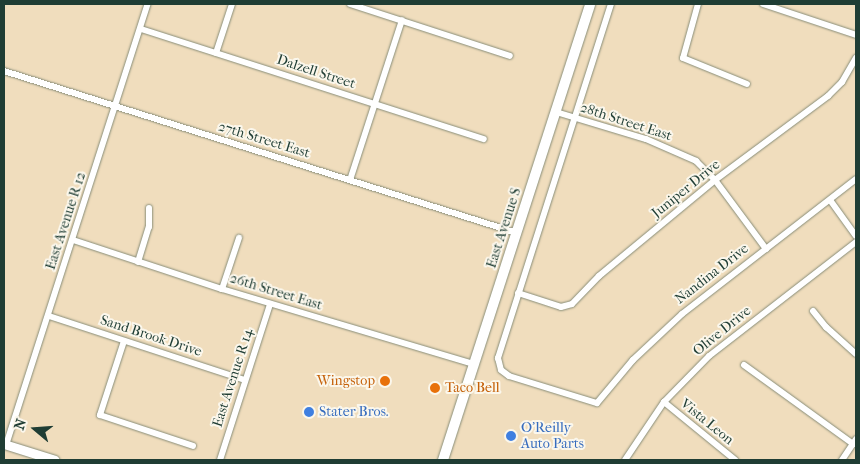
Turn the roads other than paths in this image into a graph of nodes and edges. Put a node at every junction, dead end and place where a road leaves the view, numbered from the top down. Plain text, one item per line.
1 (148, 4) edge
2 (232, 4) edge
3 (350, 4) edge
4 (590, 4) edge
5 (611, 4) edge
6 (698, 4) edge
7 (763, 4) edge
8 (402, 20) junction
9 (141, 29) junction
10 (856, 35) edge
11 (216, 53) junction
12 (510, 56) dead end
13 (856, 58) edge
14 (4, 71) edge
15 (747, 84) dead end
16 (375, 104) junction
17 (116, 107) junction
18 (556, 112) junction
19 (574, 119) junction
20 (484, 139) dead end
21 (856, 179) edge
22 (350, 180) junction
23 (715, 180) junction
24 (830, 200) junction
25 (150, 208) dead end
26 (517, 233) junction
27 (856, 236) edge
28 (239, 238) dead end
29 (73, 240) junction
30 (856, 242) edge
31 (766, 249) junction
32 (138, 262) junction
33 (222, 289) junction
34 (518, 293) junction
35 (270, 304) junction
36 (814, 311) dead end
37 (49, 316) junction
38 (124, 341) junction
39 (856, 354) edge
40 (473, 364) junction
41 (744, 365) dead end
42 (245, 380) junction
43 (664, 402) junction
44 (855, 442) edge
45 (5, 444) edge
46 (193, 446) dead end
47 (56, 460) edge
48 (220, 460) edge
49 (443, 460) edge
50 (625, 460) edge
51 (735, 460) edge
52 (842, 460) edge

1 - 9 street, East Avenue R 12
2 - 11 street
3 - 8 street
4 - 18 main road, East Avenue S
5 - 19 street
6 - 15 street
7 - 10 street
8 - 12 street
8 - 16 street
9 - 11 street, Dalzell Street
9 - 17 street, East Avenue R 12
11 - 16 street, Dalzell Street
13 - 23 street, Juniper Drive
14 - 17 street, 27th Street East
16 - 20 street, Dalzell Street
16 - 22 street
17 - 22 street, 27th Street East
17 - 29 street, East Avenue R 12
18 - 19 street, 28th Street East
18 - 26 main road, East Avenue S
19 - 23 street, 28th Street East
19 - 34 street
21 - 24 street, Nandina Drive
22 - 26 street, 27th Street East
23 - 31 street, 28th Street East
23 - 34 street, Juniper Drive
24 - 27 street
24 - 31 street, Nandina Drive
25 - 32 street
26 - 40 main road, East Avenue S
28 - 33 street
29 - 32 street, 26th Street East
29 - 37 street, East Avenue R 12
30 - 43 street, Olive Drive
31 - 34 street, Nandina Drive
32 - 33 street, 26th Street East
33 - 35 street, 26th Street East
35 - 40 street, 26th Street East
35 - 42 street, East Avenue R 14
36 - 39 street
37 - 38 street, Sand Brook Drive
37 - 45 street, East Avenue R 12
38 - 42 street, Sand Brook Drive
38 - 46 street
40 - 49 main road, East Avenue S
41 - 44 street
42 - 48 street, East Avenue R 14
43 - 50 street, Olive Drive
43 - 51 street, Vista Leon
44 - 52 street
45 - 47 main road

